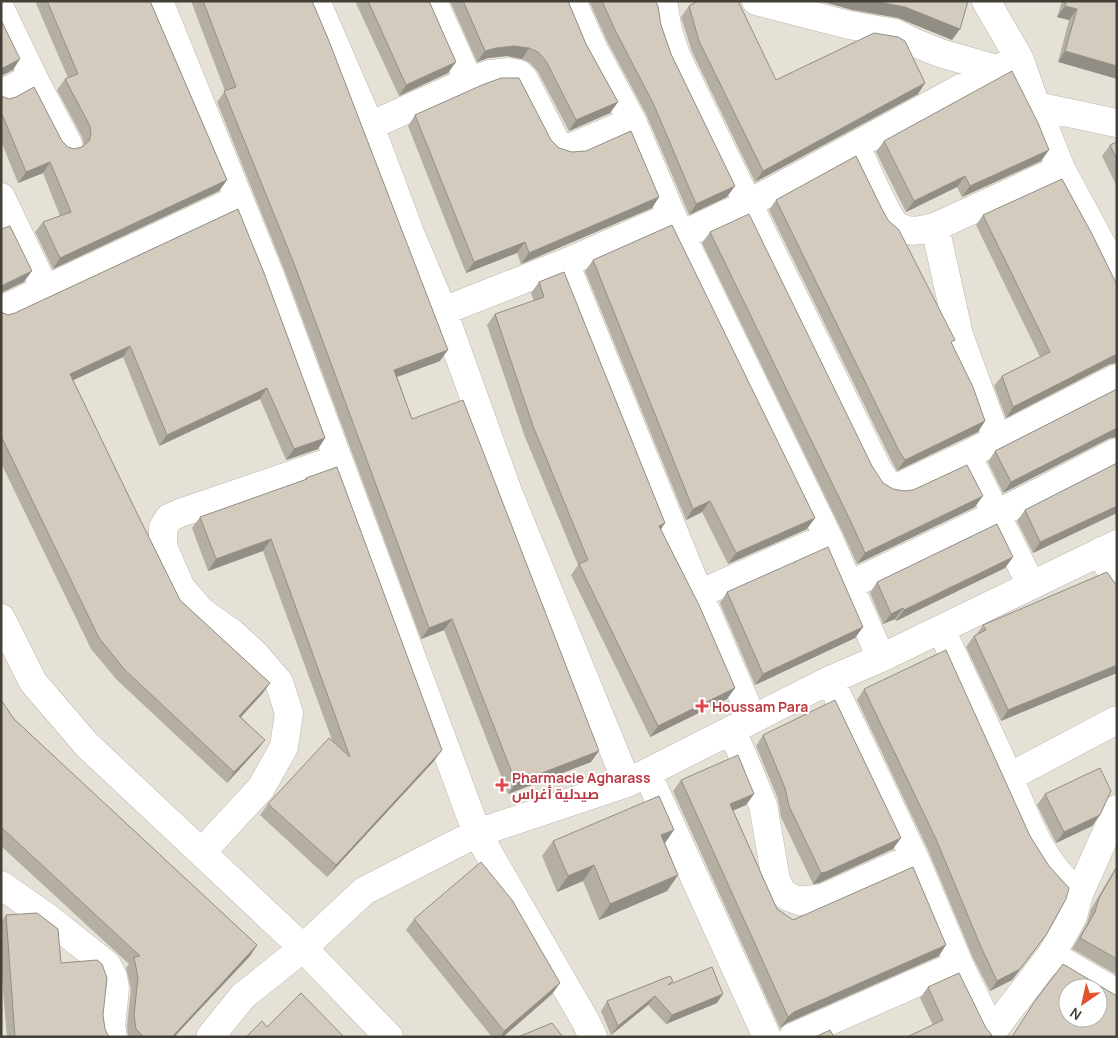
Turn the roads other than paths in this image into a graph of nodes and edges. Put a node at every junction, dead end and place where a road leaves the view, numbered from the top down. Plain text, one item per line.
1 (159, 1) edge
2 (316, 1) edge
3 (433, 1) edge
4 (572, 1) edge
5 (663, 1) edge
6 (756, 1) edge
7 (986, 1) edge
8 (1, 10) edge
9 (1008, 65) junction
10 (33, 77) junction
11 (468, 81) junction
12 (1, 94) edge
13 (1036, 106) junction
14 (632, 121) junction
15 (1117, 123) edge
16 (370, 126) junction
17 (68, 144) edge
18 (856, 146) junction
19 (1061, 169) junction
20 (1, 197) edge
21 (239, 199) junction
22 (748, 204) junction
23 (677, 226) junction
24 (935, 227) junction
25 (565, 263) junction
26 (1117, 273) edge
27 (45, 289) junction
28 (1, 310) edge
29 (443, 312) junction
30 (1117, 378) edge
31 (998, 439) junction
32 (1117, 452) edge
33 (967, 455) junction
34 (338, 459) junction
35 (997, 514) junction
36 (828, 537) junction
37 (1109, 548) edge
38 (1117, 584) edge
39 (1031, 585) junction
40 (850, 586) junction
41 (699, 594) junction
42 (1, 618) edge
43 (941, 629) junction
44 (881, 658) junction
45 (830, 680) junction
46 (1117, 720) edge
47 (742, 724) junction
48 (1009, 777) junction
49 (637, 778) junction
50 (1117, 809) edge
51 (477, 833) junction
52 (202, 852) junction
53 (914, 857) junction
54 (1, 885) edge
55 (1079, 894) junction
56 (303, 948) junction
57 (1052, 955) junction
58 (959, 964) junction
59 (1117, 993) edge
60 (992, 1034) edge
61 (113, 1037) edge
62 (210, 1037) edge
63 (389, 1037) edge
64 (593, 1037) edge
65 (767, 1037) edge
66 (793, 1037) edge

1 - 21 street
2 - 16 street
3 - 11 street
4 - 14 street
5 - 22 street
6 - 9 street
7 - 9 street
8 - 10 street
9 - 13 street
9 - 18 street
10 - 12 street
10 - 17 street
11 - 14 street
11 - 16 street
13 - 15 street
13 - 19 street
14 - 23 street
16 - 29 street
18 - 22 street
18 - 24 street
19 - 24 street
19 - 26 street
20 - 27 street
21 - 27 street
21 - 34 street
22 - 23 street
22 - 33 street
23 - 25 street
23 - 36 street
24 - 31 street
25 - 29 street
25 - 41 street
27 - 28 street
29 - 49 street
30 - 31 street
31 - 33 street
32 - 35 street
33 - 35 street
34 - 51 street
34 - 52 street
35 - 39 street
35 - 40 street
36 - 40 street
36 - 41 street
37 - 38 street
37 - 39 street
39 - 43 street
40 - 44 street
41 - 47 street
42 - 52 street
43 - 44 street
43 - 48 street
44 - 45 street
45 - 47 street
45 - 53 street
46 - 48 street
47 - 49 street
47 - 53 street
48 - 55 street
49 - 51 street
49 - 65 street
50 - 55 street
51 - 56 street
51 - 64 street
52 - 56 street
53 - 58 street
54 - 61 street
55 - 57 street
56 - 62 street
56 - 63 street
57 - 59 street
57 - 60 street
58 - 60 street
58 - 66 street

